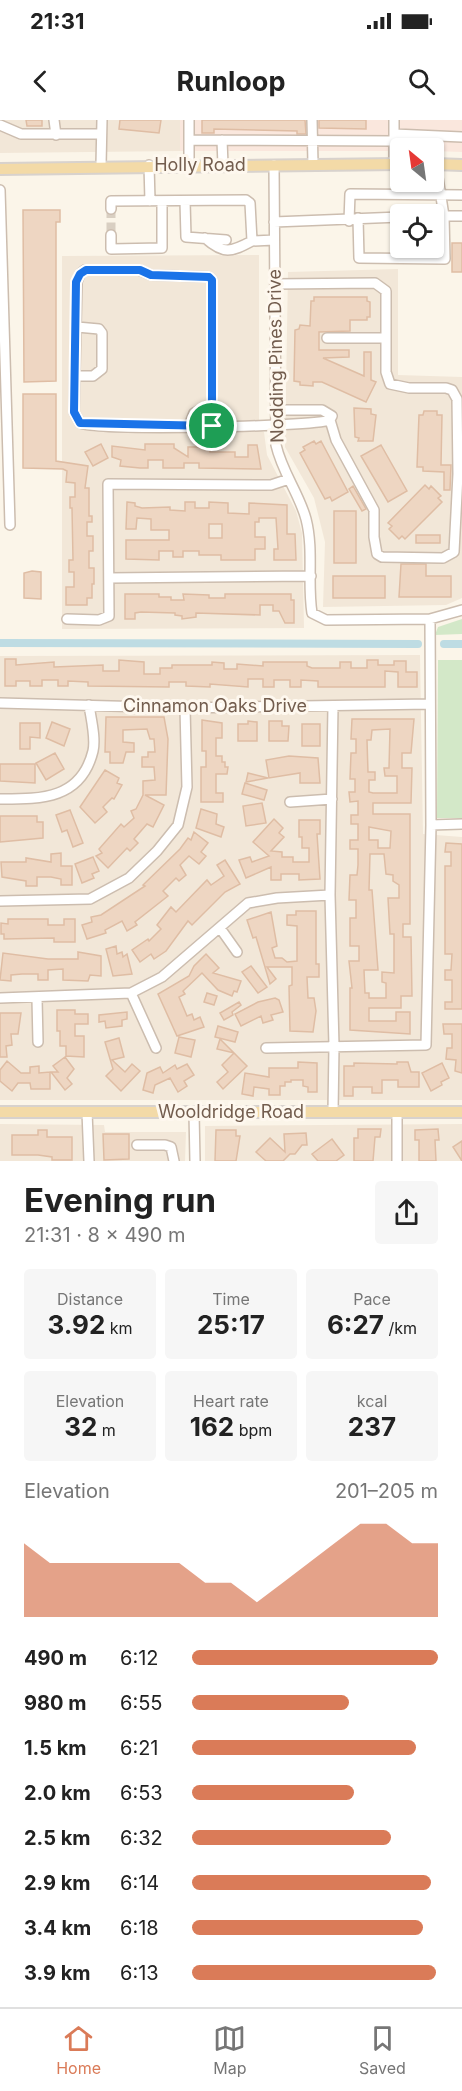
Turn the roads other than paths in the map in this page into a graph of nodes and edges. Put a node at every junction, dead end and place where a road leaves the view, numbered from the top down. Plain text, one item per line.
1 (54, 120) edge
2 (102, 120) edge
3 (189, 120) edge
4 (312, 120) edge
5 (394, 120) edge
6 (0, 125) edge
7 (101, 134) junction
8 (56, 135) junction
9 (462, 137) edge
10 (390, 138) edge
11 (394, 138) joint
12 (189, 140) junction
13 (222, 140) junction
14 (312, 140) junction
15 (390, 163) edge
16 (314, 164) junction
17 (101, 165) junction
18 (149, 165) junction
19 (189, 165) junction
20 (223, 165) junction
21 (274, 165) junction
22 (444, 165) edge
23 (462, 165) edge
24 (0, 169) edge
25 (0, 190) edge
26 (439, 192) edge
27 (439, 195) junction
28 (462, 195) edge
29 (150, 201) junction
30 (162, 201) junction
31 (185, 201) junction
32 (439, 204) edge
33 (0, 205) edge
34 (111, 205) dead end
35 (444, 216) edge
36 (462, 216) edge
37 (390, 217) edge
38 (353, 219) junction
39 (274, 222) junction
40 (111, 235) dead end
41 (205, 238) junction
42 (252, 240) junction
43 (274, 240) junction
44 (444, 252) edge
45 (274, 284) junction
46 (77, 327) junction
47 (327, 338) dead end
48 (386, 338) junction
49 (75, 376) junction
50 (212, 404) junction
51 (275, 410) junction
52 (330, 420) junction
53 (276, 425) junction
54 (189, 426) junction
55 (212, 426) junction
56 (289, 479) junction
57 (10, 525) dead end
58 (311, 576) junction
59 (109, 578) junction
60 (462, 610) edge
61 (67, 619) dead end
62 (430, 619) junction
63 (0, 703) edge
64 (430, 704) junction
65 (89, 705) junction
66 (333, 706) junction
67 (185, 708) junction
68 (0, 799) edge
69 (332, 799) junction
70 (290, 802) dead end
71 (462, 824) edge
72 (431, 825) junction
73 (330, 895) junction
74 (0, 901) edge
75 (220, 927) junction
76 (237, 952) dead end
77 (131, 993) junction
78 (0, 998) edge
79 (37, 999) junction
80 (38, 1042) dead end
81 (334, 1046) junction
82 (156, 1047) dead end
83 (266, 1048) dead end
84 (0, 1112) edge
85 (87, 1112) junction
86 (333, 1112) junction
87 (462, 1112) edge
88 (194, 1113) junction
89 (397, 1113) junction
90 (137, 1145) dead end
91 (88, 1161) edge
92 (174, 1161) edge
93 (195, 1161) edge
94 (397, 1161) edge

1 - 8 street
2 - 7 street
3 - 12 street
4 - 14 street
5 - 11 street
6 - 8 street
7 - 8 street
7 - 17 street
9 - 11 street
10 - 14 street
12 - 13 street
12 - 19 street
13 - 14 street
13 - 20 street
14 - 16 street
15 - 16 main road, Holly Road
16 - 21 main road, Holly Road
17 - 18 main road, Holly Road
17 - 24 main road, Holly Road
18 - 19 main road, Holly Road
18 - 29 street
19 - 20 main road, Holly Road
20 - 21 main road, Holly Road
21 - 39 street, Nodding Pines Drive
22 - 23 main road
25 - 33 street
26 - 27 street
27 - 28 street
27 - 32 street
27 - 38 street
29 - 30 street
29 - 34 street
30 - 31 street
30 - 40 street
31 - 41 street
31 - 42 street
33 - 57 street
35 - 36 street
37 - 38 street
38 - 39 street
38 - 44 street
39 - 43 street, Nodding Pines Drive
41 - 42 street
41 - 42 street
42 - 43 street
43 - 45 street, Nodding Pines Drive
45 - 48 street
45 - 51 street, Nodding Pines Drive
46 - 49 street
46 - 49 street
46 - 50 street
47 - 48 street
48 - 52 street
49 - 54 street
50 - 54 street
50 - 55 street
51 - 52 street
51 - 53 street, Nodding Pines Drive
52 - 53 street
53 - 55 street
53 - 56 street, Nodding Pines Drive
54 - 55 street
56 - 58 street, Nodding Pines Drive
56 - 59 street
58 - 59 street
58 - 62 street, Nodding Pines Drive
59 - 61 street
60 - 62 street
62 - 64 street
63 - 65 street, Cinnamon Oaks Drive
64 - 66 street, Cinnamon Oaks Drive
64 - 72 street
65 - 67 street, Cinnamon Oaks Drive
65 - 68 street
66 - 67 street, Cinnamon Oaks Drive
66 - 69 street
67 - 74 street
69 - 70 street
69 - 73 street
71 - 72 street
72 - 81 street
73 - 75 street
73 - 81 street
75 - 76 street
75 - 77 street
77 - 79 street
77 - 82 street
78 - 79 street
79 - 80 street
81 - 83 street
81 - 86 street
84 - 85 main road, Wooldridge Road
85 - 88 main road, Wooldridge Road
85 - 91 street
86 - 88 main road, Wooldridge Road
86 - 89 main road, Wooldridge Road
87 - 89 main road, Wooldridge Road
88 - 93 street
89 - 94 street
90 - 92 street

